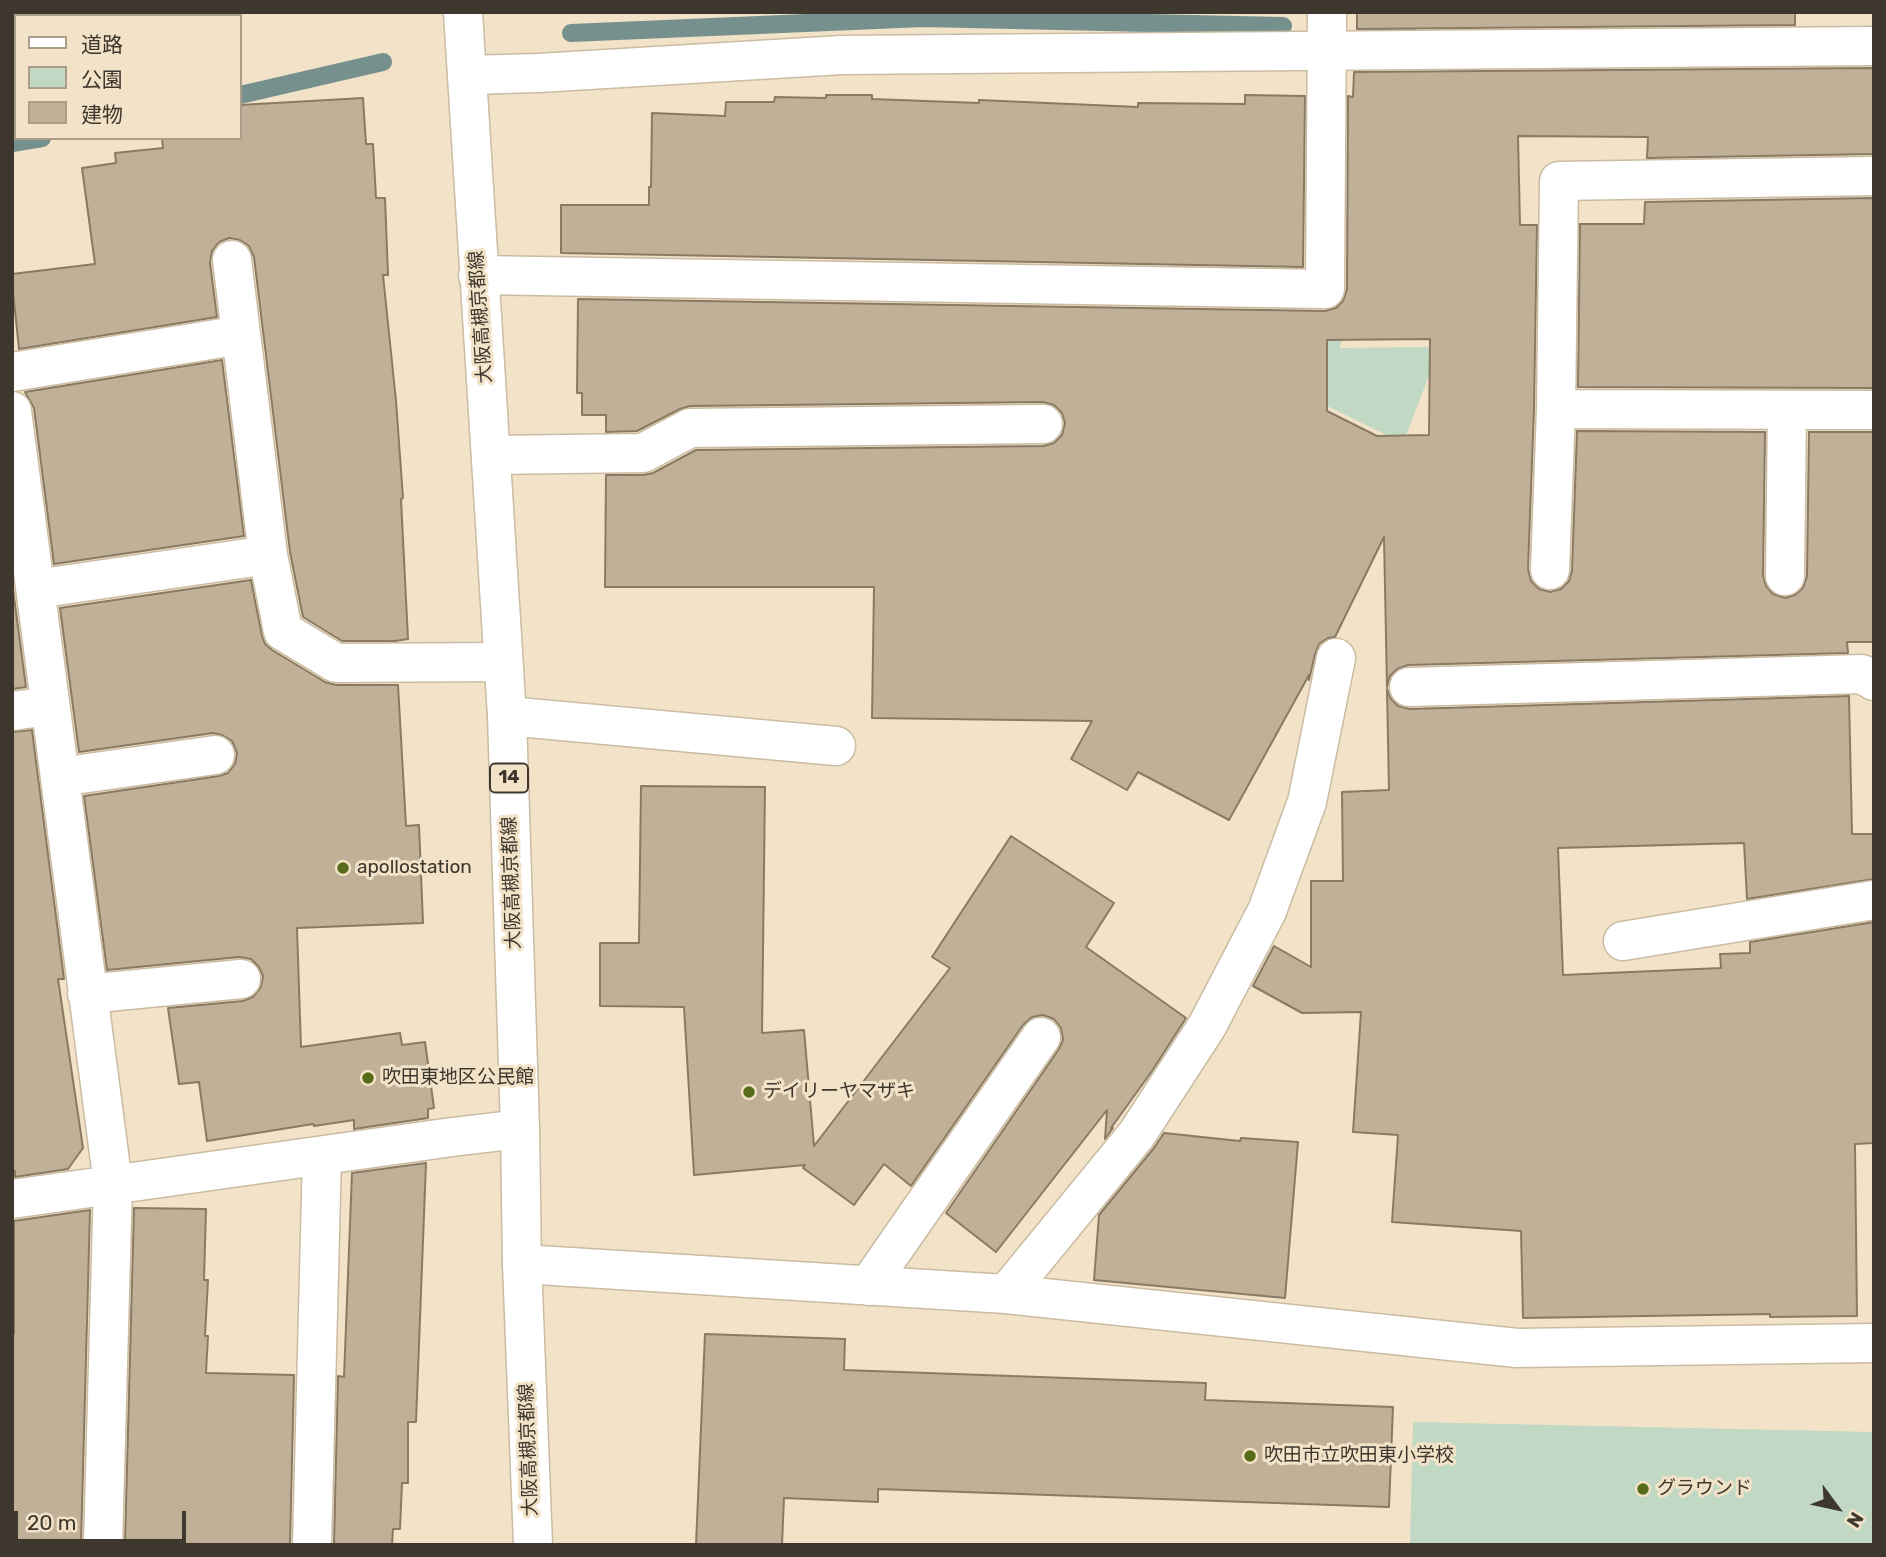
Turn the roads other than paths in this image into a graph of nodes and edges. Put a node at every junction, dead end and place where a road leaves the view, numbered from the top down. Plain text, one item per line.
1 (463, 12) edge
2 (1327, 12) edge
3 (1874, 46) edge
4 (1327, 51) junction
5 (468, 75) junction
6 (1874, 176) edge
7 (232, 260) dead end
8 (478, 275) junction
9 (241, 335) junction
10 (12, 372) edge
11 (1556, 409) junction
12 (1787, 410) junction
13 (1874, 410) edge
14 (12, 411) edge
15 (1043, 424) dead end
16 (491, 456) junction
17 (268, 555) junction
18 (1550, 570) dead end
19 (1785, 576) dead end
20 (36, 589) junction
21 (1336, 659) dead end
22 (503, 662) junction
23 (1874, 681) edge
24 (1409, 687) dead end
25 (50, 706) junction
26 (12, 711) edge
27 (507, 716) junction
28 (836, 746) dead end
29 (215, 755) dead end
30 (60, 777) junction
31 (1874, 900) edge
32 (1623, 941) dead end
33 (241, 979) dead end
34 (87, 994) junction
35 (1041, 1037) dead end
36 (520, 1129) junction
37 (322, 1156) junction
38 (113, 1184) junction
39 (12, 1199) edge
40 (522, 1264) junction
41 (868, 1286) junction
42 (1006, 1294) junction
43 (1874, 1343) edge
44 (103, 1545) edge
45 (312, 1545) edge
46 (533, 1545) edge

1 - 5 street, 大阪高槻京都線 / 14
2 - 4 street
3 - 4 street
4 - 5 street
4 - 8 street
5 - 8 street, 大阪高槻京都線 / 14
6 - 11 street
7 - 9 street
8 - 16 street, 大阪高槻京都線 / 14
9 - 10 street
9 - 17 street
11 - 12 street
11 - 18 street
12 - 13 street
12 - 19 street
14 - 20 street
15 - 16 street
16 - 22 street, 大阪高槻京都線 / 14
17 - 20 street
17 - 22 street
20 - 25 street
21 - 42 street
22 - 27 street, 大阪高槻京都線 / 14
23 - 24 street
25 - 26 street
25 - 30 street
27 - 28 street
27 - 36 street, 大阪高槻京都線 / 14
29 - 30 street
30 - 34 street
31 - 32 street
33 - 34 street
34 - 38 street
35 - 41 street
36 - 37 street
36 - 40 street, 大阪高槻京都線 / 14
37 - 38 street
37 - 45 street
38 - 39 street
38 - 44 street
40 - 41 street
40 - 46 street, 大阪高槻京都線 / 14
41 - 42 street
42 - 43 street

